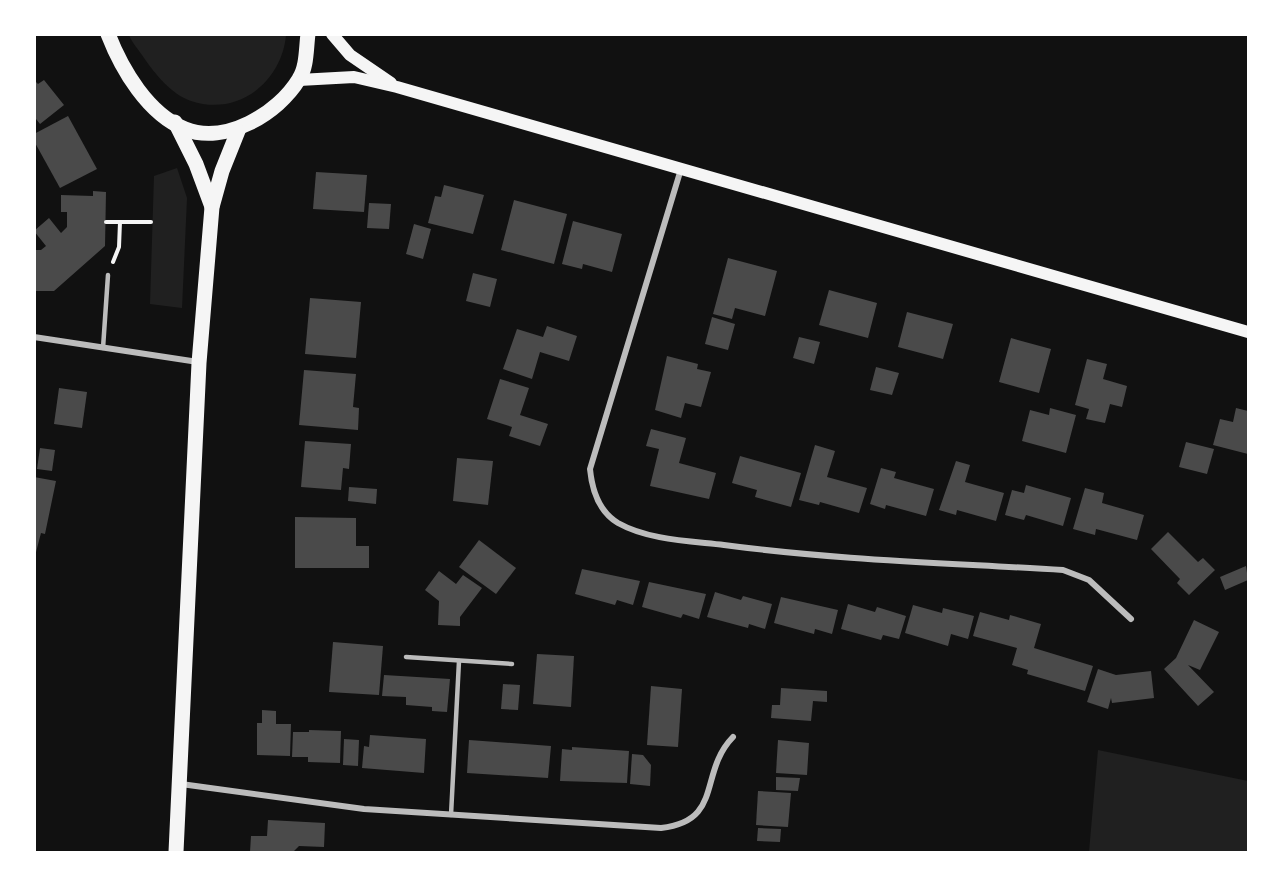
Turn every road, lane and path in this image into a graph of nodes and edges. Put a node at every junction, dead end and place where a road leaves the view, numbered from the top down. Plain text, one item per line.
1 (108, 34) edge
2 (308, 34) edge
3 (332, 34) edge
4 (299, 80) junction
5 (397, 87) junction
6 (175, 122) junction
7 (238, 130) junction
8 (681, 168) junction
9 (212, 207) junction
10 (106, 222) dead end
11 (120, 222) junction
12 (151, 222) dead end
13 (119, 247) dead end
14 (108, 275) dead end
15 (1248, 332) edge
16 (34, 337) edge
17 (103, 348) junction
18 (199, 363) junction
19 (1131, 619) dead end
20 (406, 657) dead end
21 (459, 661) junction
22 (512, 664) dead end
23 (733, 737) dead end
24 (181, 784) junction
25 (451, 815) junction
26 (176, 852) edge

1 - 6 main road
2 - 4 main road
3 - 5 main road
4 - 5 main road
4 - 7 main road
5 - 8 main road
6 - 7 main road
6 - 9 main road
7 - 9 main road
8 - 15 main road
8 - 19 street
9 - 18 main road
10 - 11 path
11 - 12 path
11 - 13 path
14 - 17 lane
16 - 17 street
17 - 18 street
18 - 24 main road
20 - 21 lane
21 - 22 lane
21 - 25 lane
23 - 25 street
24 - 25 street
24 - 26 main road

